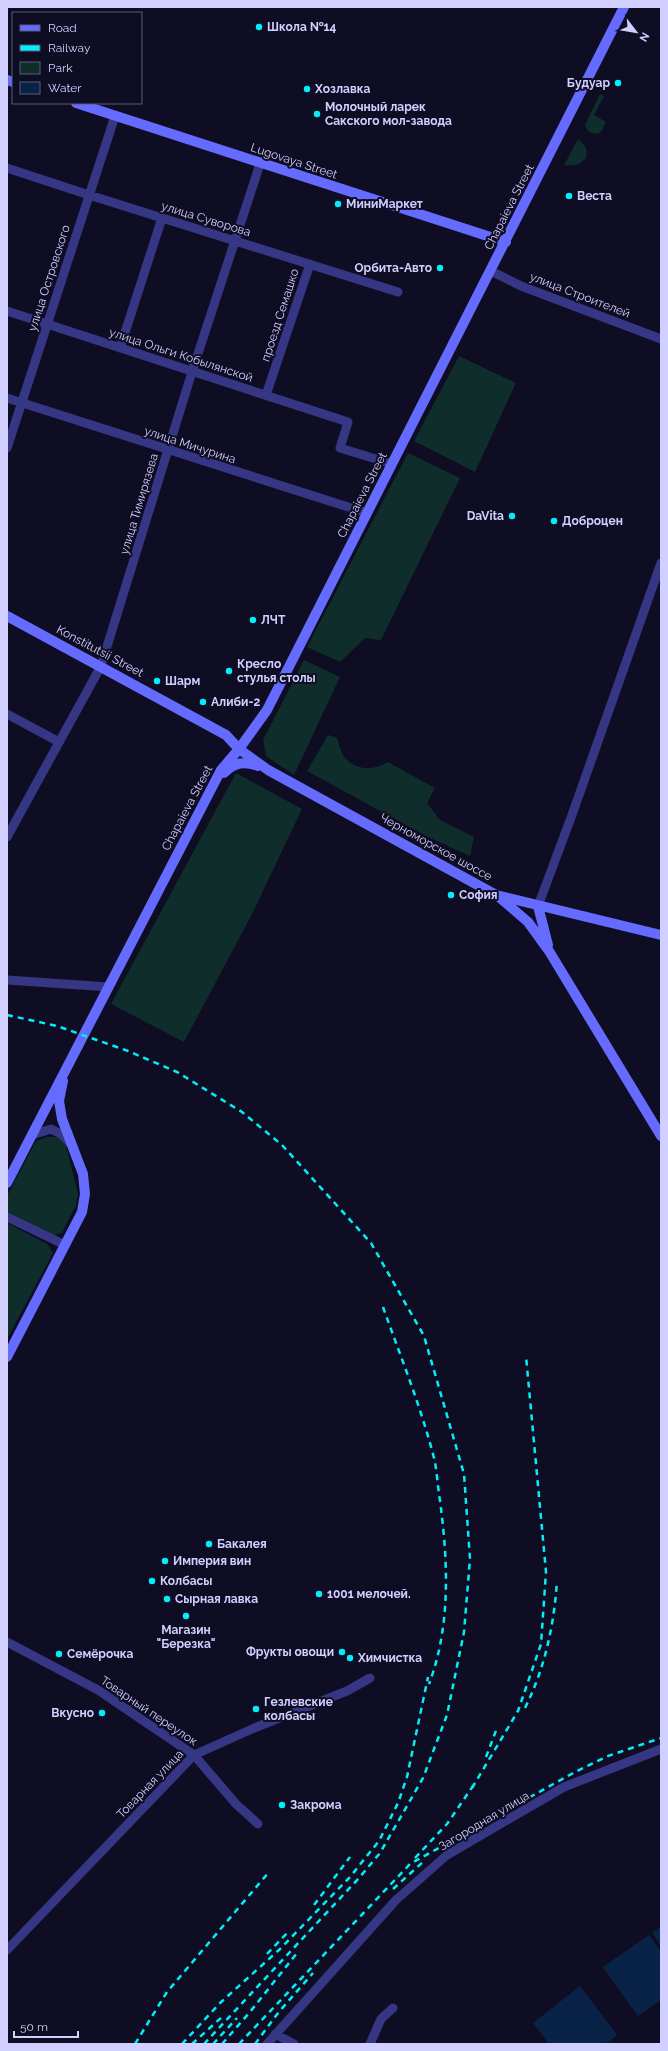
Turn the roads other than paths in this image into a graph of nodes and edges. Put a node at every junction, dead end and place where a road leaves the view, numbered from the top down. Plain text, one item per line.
1 (624, 7) edge
2 (79, 104) edge
3 (114, 116) junction
4 (260, 164) junction
5 (7, 168) edge
6 (89, 195) junction
7 (162, 218) junction
8 (234, 241) junction
9 (506, 242) junction
10 (310, 264) junction
11 (491, 271) junction
12 (398, 292) dead end
13 (7, 311) edge
14 (47, 324) junction
15 (661, 339) edge
16 (120, 348) junction
17 (192, 372) junction
18 (266, 395) junction
19 (7, 398) edge
20 (22, 403) junction
21 (7, 448) edge
22 (168, 450) junction
23 (392, 464) junction
24 (367, 513) junction
25 (661, 563) edge
26 (7, 616) edge
27 (101, 666) junction
28 (7, 714) edge
29 (59, 742) junction
30 (239, 749) junction
31 (268, 770) junction
32 (203, 805) junction
33 (7, 837) edge
34 (496, 895) junction
35 (538, 906) junction
36 (661, 935) edge
37 (549, 951) junction
38 (7, 980) edge
39 (109, 987) junction
40 (64, 1072) junction
41 (32, 1135) junction
42 (661, 1136) edge
43 (72, 1145) junction
44 (7, 1183) edge
45 (7, 1217) edge
46 (65, 1245) junction
47 (7, 1357) edge
48 (7, 1642) edge
49 (370, 1678) dead end
50 (661, 1749) edge
51 (194, 1755) junction
52 (258, 1824) dead end
53 (7, 1950) edge
54 (393, 2008) dead end
55 (275, 2034) junction
56 (267, 2044) edge
57 (294, 2044) edge
58 (370, 2044) edge

1 - 9 main road, Chapaieva Street
2 - 3 main road, Lugovaya Street
3 - 4 main road, Lugovaya Street
3 - 6 street, улица Островского
4 - 8 street, улица Тимирязева
4 - 9 main road, Lugovaya Street
5 - 6 street, улица Суворова
6 - 7 street, улица Суворова
6 - 14 street, улица Островского
7 - 8 street, улица Суворова
7 - 16 street
8 - 10 street, улица Суворова
8 - 17 street, улица Тимирязева
9 - 11 main road, Chapaieva Street
10 - 12 street, улица Суворова
10 - 18 street, проезд Семашко
11 - 15 street, улица Строителей
11 - 23 main road, Chapaieva Street
13 - 14 street, улица Ольги Кобылянской
14 - 16 street, улица Ольги Кобылянской
14 - 20 street, улица Островского
16 - 17 street, улица Ольги Кобылянской
17 - 18 street, улица Ольги Кобылянской
17 - 22 street, улица Тимирязева
18 - 23 street, улица Ольги Кобылянской
19 - 20 street, улица Мичурина
20 - 21 street, улица Островского
20 - 22 street, улица Мичурина
22 - 24 street, улица Мичурина
22 - 27 street, улица Тимирязева
23 - 24 main road, Chapaieva Street
24 - 30 main road, Chapaieva Street
25 - 35 street
26 - 27 main road, Konstitutsii Street
27 - 29 street, улица Тимирязева
27 - 30 main road, Konstitutsii Street
28 - 29 street
29 - 33 street, улица Тимирязева
30 - 31 main road, Черноморское шоссе
30 - 32 main road, Chapaieva Street
31 - 32 main road
31 - 34 main road, Черноморское шоссе
32 - 39 main road, Chapaieva Street
34 - 35 main road, Черноморское шоссе
34 - 37 main road
35 - 36 main road, Черноморское шоссе
35 - 37 main road
37 - 42 main road
38 - 39 street
39 - 40 main road, Chapaieva Street
40 - 41 main road, Chapaieva Street
40 - 43 main road
41 - 43 street
41 - 44 main road, Chapaieva Street
43 - 46 main road
45 - 46 street
46 - 47 main road
48 - 51 street, Товарный переулок
49 - 51 street, Товарная улица
50 - 55 street, Загородная улица
51 - 52 street, Товарный переулок
51 - 53 street, Товарная улица
54 - 58 street
55 - 56 street, Загородная улица
55 - 57 street

